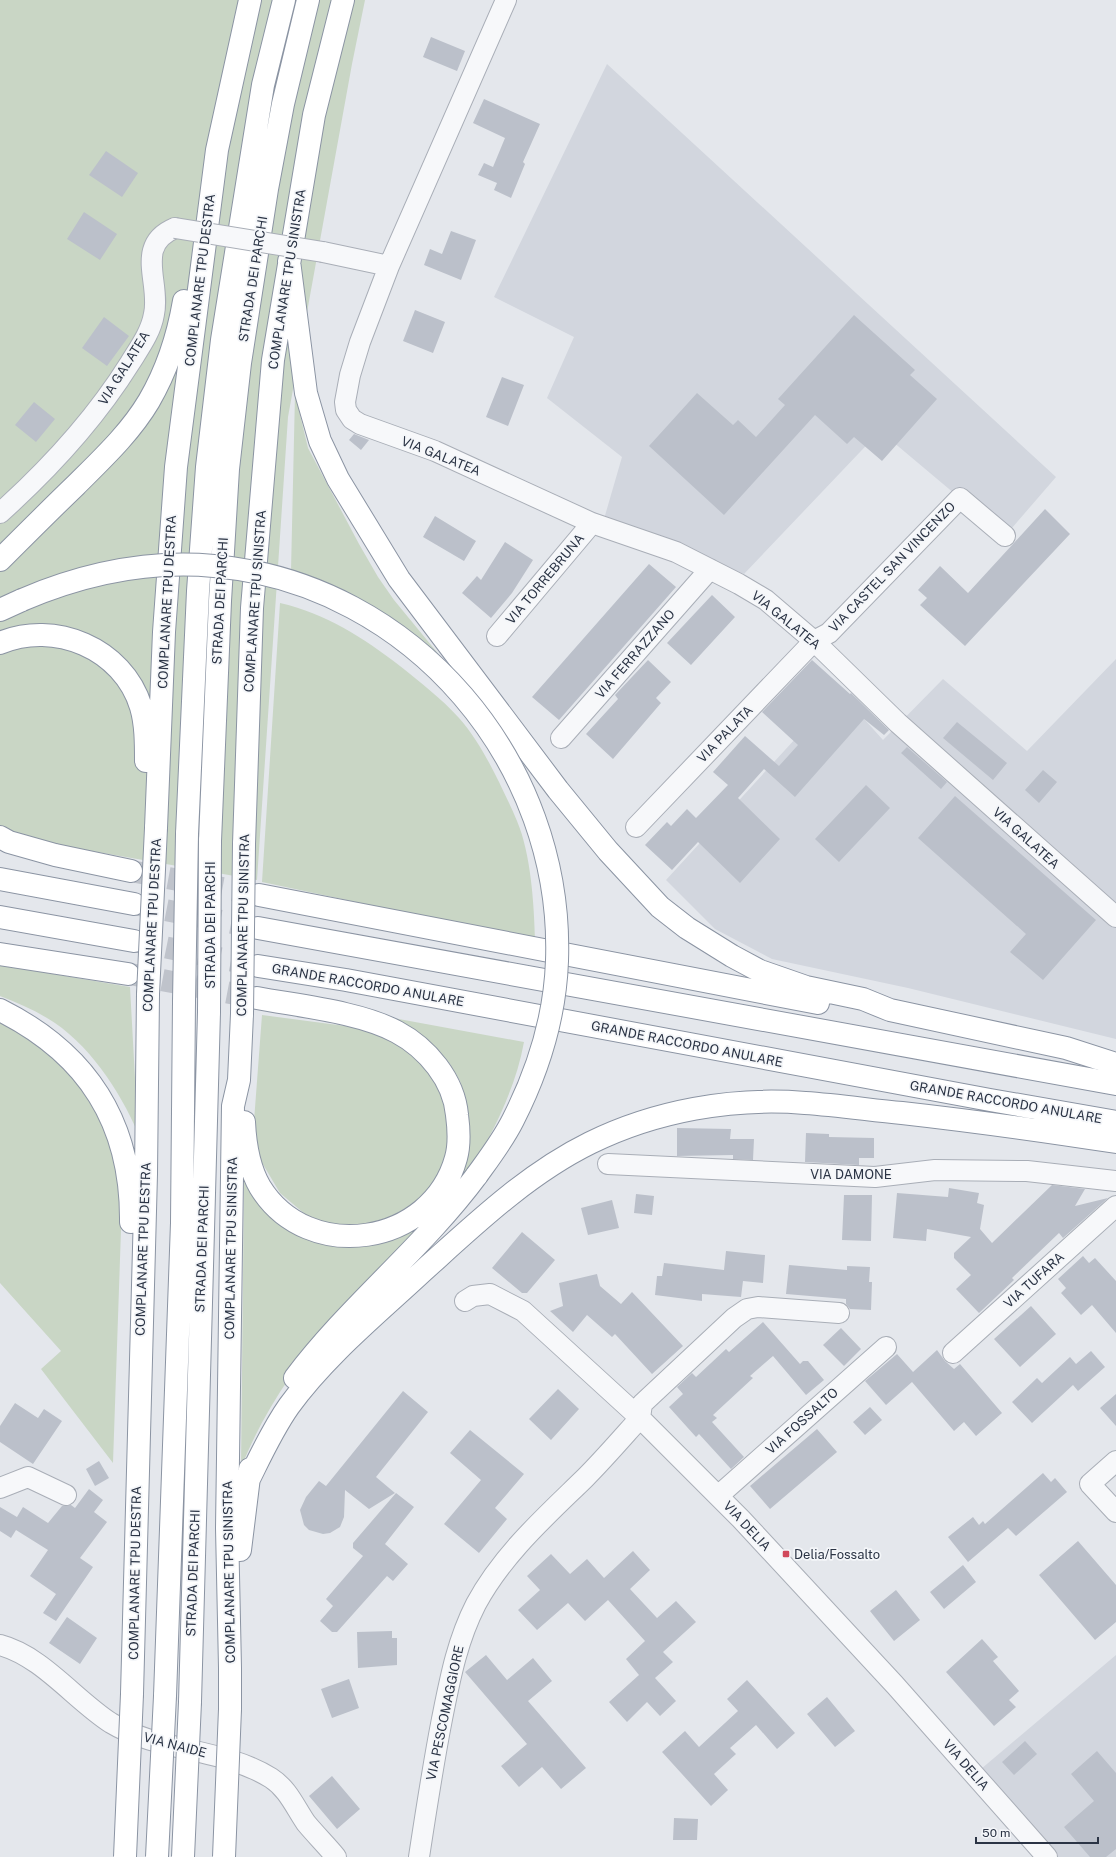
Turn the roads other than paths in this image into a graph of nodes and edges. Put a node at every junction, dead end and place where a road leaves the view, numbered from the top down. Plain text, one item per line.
1 (250, 0) edge
2 (284, 0) edge
3 (308, 0) edge
4 (343, 0) edge
5 (506, 0) edge
6 (217, 150) junction
7 (289, 261) junction
8 (389, 266) junction
9 (0, 513) edge
10 (592, 523) junction
11 (1005, 536) dead end
12 (0, 560) edge
13 (710, 569) junction
14 (0, 610) edge
15 (497, 636) dead end
16 (814, 641) junction
17 (0, 643) edge
18 (561, 738) dead end
19 (157, 806) junction
20 (636, 827) dead end
21 (0, 837) edge
22 (131, 871) tunnel mouth
23 (0, 880) edge
24 (259, 895) tunnel mouth
25 (134, 904) tunnel mouth
26 (0, 917) edge
27 (1116, 917) edge
28 (258, 928) tunnel mouth
29 (134, 942) tunnel mouth
30 (0, 954) edge
31 (258, 966) tunnel mouth
32 (128, 974) tunnel mouth
33 (257, 998) tunnel mouth
34 (0, 1010) edge
35 (890, 1010) junction
36 (1116, 1064) edge
37 (239, 1080) junction
38 (1116, 1084) edge
39 (1116, 1122) edge
40 (1116, 1142) edge
41 (608, 1164) dead end
42 (1116, 1181) edge
43 (1116, 1206) edge
44 (465, 1301) dead end
45 (839, 1313) dead end
46 (141, 1330) junction
47 (886, 1346) dead end
48 (953, 1353) dead end
49 (640, 1418) junction
50 (1116, 1460) edge
51 (247, 1483) junction
52 (0, 1488) edge
53 (66, 1495) dead end
54 (718, 1496) junction
55 (1116, 1512) edge
56 (0, 1644) edge
57 (230, 1668) junction
58 (1037, 1854) edge
59 (126, 1857) edge
60 (157, 1857) edge
61 (183, 1857) edge
62 (224, 1857) edge
63 (336, 1857) edge
64 (419, 1857) edge

1 - 6 highway, COMPLANARE TPU DESTRA
2 - 60 highway, STRADA DEI PARCHI, bridge
3 - 61 highway, STRADA DEI PARCHI, bridge
4 - 7 highway, COMPLANARE TPU SINISTRA
5 - 8 street
6 - 12 highway
6 - 19 highway, COMPLANARE TPU DESTRA
7 - 35 highway
7 - 37 highway, COMPLANARE TPU SINISTRA, bridge
8 - 9 street, VIA GALATEA, bridge
8 - 10 street, VIA GALATEA
10 - 13 street, VIA GALATEA
10 - 15 street, VIA TORREBRUNA
11 - 16 street, VIA CASTEL SAN VINCENZO
13 - 16 street, VIA GALATEA
13 - 18 street, VIA FERRAZZANO
14 - 51 highway, bridge
16 - 20 street, VIA PALATA
16 - 27 street, VIA GALATEA
17 - 19 highway
19 - 46 highway, COMPLANARE TPU DESTRA, bridge
21 - 22 highway
23 - 25 highway
24 - 35 highway
26 - 29 highway
28 - 38 highway
30 - 32 highway
31 - 39 highway, GRANDE RACCORDO ANULARE
33 - 37 highway
34 - 46 highway
35 - 36 highway
37 - 57 highway, COMPLANARE TPU SINISTRA
40 - 51 highway
41 - 42 street, VIA DAMONE
43 - 48 street, VIA TUFARA
44 - 49 street, VIA DELIA
45 - 49 street
46 - 59 highway, COMPLANARE TPU DESTRA, bridge
47 - 54 street, VIA FOSSALTO
49 - 54 street, VIA DELIA
49 - 64 street, VIA PESCOMAGGIORE
50 - 55 street
51 - 57 highway
52 - 53 street
54 - 58 street, VIA DELIA
56 - 63 street, VIA NAIDE
57 - 62 highway, COMPLANARE TPU SINISTRA, bridge

